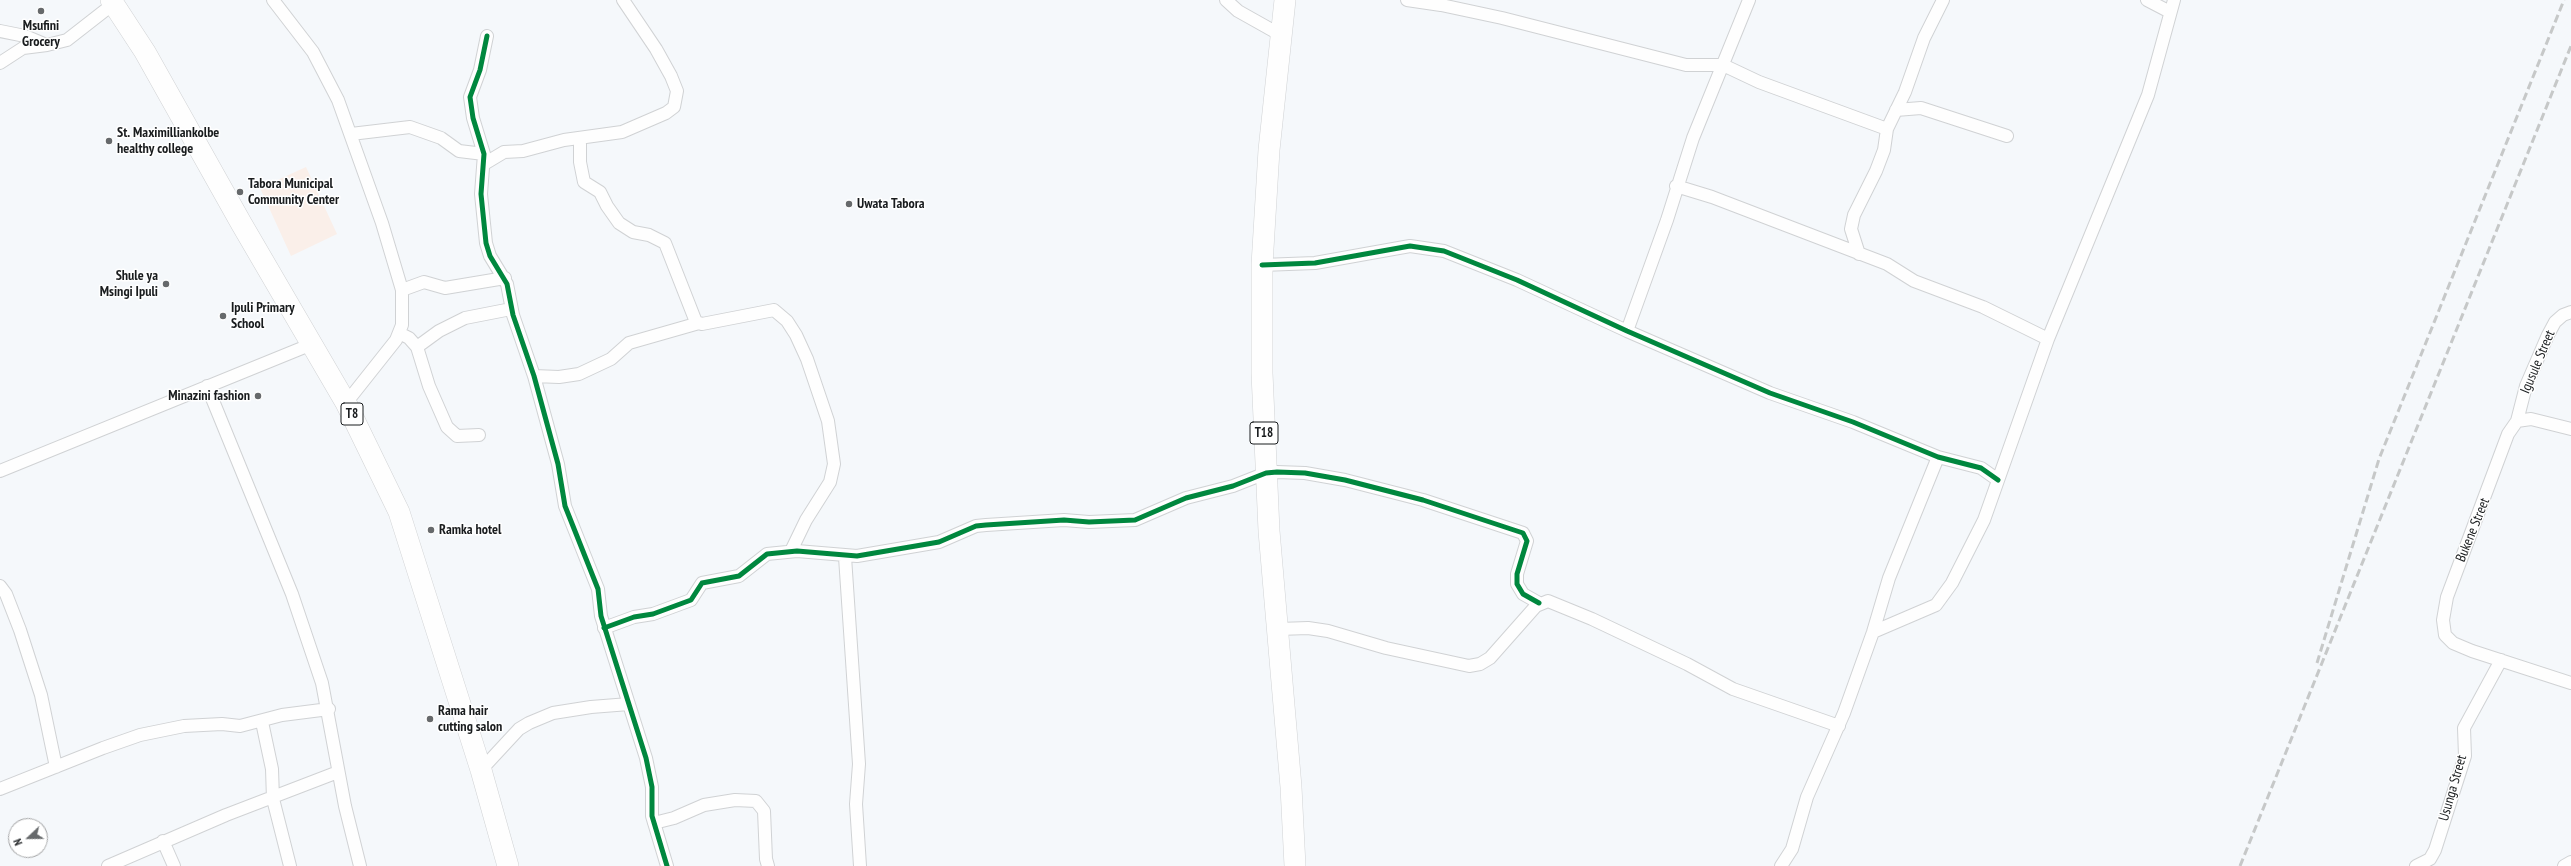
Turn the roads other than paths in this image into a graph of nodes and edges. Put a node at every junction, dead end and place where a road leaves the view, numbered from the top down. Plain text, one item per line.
1 (273, 0) edge
2 (623, 0) edge
3 (1226, 0) edge
4 (1285, 0) edge
5 (1407, 0) edge
6 (1749, 0) edge
7 (1943, 0) edge
8 (2147, 0) edge
9 (2174, 0) edge
10 (114, 1) edge
11 (1442, 2) edge
12 (2170, 12) junction
13 (0, 31) edge
14 (1280, 34) junction
15 (487, 36) dead end
16 (47, 45) junction
17 (0, 63) edge
18 (1723, 65) junction
19 (1896, 110) junction
20 (1887, 129) junction
21 (351, 134) junction
22 (2007, 136) dead end
23 (580, 138) junction
24 (484, 159) junction
25 (1676, 186) junction
26 (1859, 254) junction
27 (1262, 265) junction
28 (505, 278) junction
29 (402, 290) junction
30 (511, 309) junction
31 (2571, 312) edge
32 (699, 323) junction
33 (1627, 331) junction
34 (399, 333) junction
35 (2048, 339) junction
36 (312, 344) junction
37 (417, 347) junction
38 (534, 376) junction
39 (207, 386) junction
40 (346, 403) junction
41 (2517, 421) junction
42 (2571, 429) edge
43 (479, 435) dead end
44 (1938, 457) junction
45 (2004, 462) junction
46 (1981, 468) junction
47 (0, 471) edge
48 (1266, 473) junction
49 (1998, 480) junction
50 (792, 551) junction
51 (845, 556) junction
52 (0, 586) edge
53 (1539, 603) junction
54 (604, 628) junction
55 (1279, 629) junction
56 (1873, 632) junction
57 (2501, 660) junction
58 (2571, 683) edge
59 (629, 704) junction
60 (329, 709) junction
61 (262, 722) junction
62 (1839, 726) junction
63 (56, 767) junction
64 (481, 770) junction
65 (338, 772) junction
66 (0, 789) edge
67 (273, 799) junction
68 (654, 823) junction
69 (163, 842) junction
70 (2571, 862) edge
71 (108, 866) edge
72 (174, 866) edge
73 (290, 866) edge
74 (360, 866) edge
75 (508, 866) edge
76 (667, 866) edge
77 (768, 866) edge
78 (860, 866) edge
79 (1295, 866) edge
80 (1781, 866) edge
81 (2416, 866) edge
82 (2564, 866) edge

1 - 21 street
2 - 23 street
3 - 14 street
4 - 14 highway, T18
5 - 11 street
6 - 18 street
7 - 19 street
8 - 12 street
9 - 12 street
10 - 16 street
10 - 36 highway, T8
11 - 18 street
12 - 35 street
13 - 16 street
14 - 27 highway, T18
15 - 24 street
16 - 17 street
18 - 20 street
18 - 25 street
19 - 20 street
19 - 22 street
20 - 26 street
21 - 24 street
21 - 29 street
23 - 24 street
23 - 32 street
24 - 28 street
25 - 26 street
25 - 33 street
26 - 35 street
27 - 33 street
27 - 48 highway, T18
28 - 29 street
28 - 30 street
29 - 34 street
30 - 37 street
30 - 38 street
31 - 41 street, Igusule Street
32 - 38 street
32 - 50 street
33 - 44 street
34 - 37 street
34 - 40 street
35 - 45 street
36 - 39 street
36 - 40 highway, T8
37 - 43 street
38 - 54 street
39 - 47 street
39 - 60 street
40 - 64 highway, T8
41 - 42 street
41 - 57 street, Bukene Street
44 - 46 street
44 - 56 street
45 - 46 street
45 - 49 street
46 - 49 street
48 - 51 street
48 - 53 street
48 - 55 highway, T18
49 - 56 street
50 - 51 street
50 - 54 street
51 - 78 street
52 - 63 street
53 - 55 street
53 - 62 street
54 - 59 street
55 - 79 highway, T18
56 - 62 street
57 - 58 street, Bukene Street
57 - 81 street, Usunga Street
59 - 64 street
59 - 68 street
60 - 61 street
60 - 65 street
61 - 63 street
61 - 67 street
62 - 80 street
63 - 66 street
64 - 75 highway, T8
65 - 67 street
65 - 74 street
67 - 69 street
67 - 73 street
68 - 76 street
68 - 77 street
69 - 71 street
69 - 72 street
70 - 82 street

